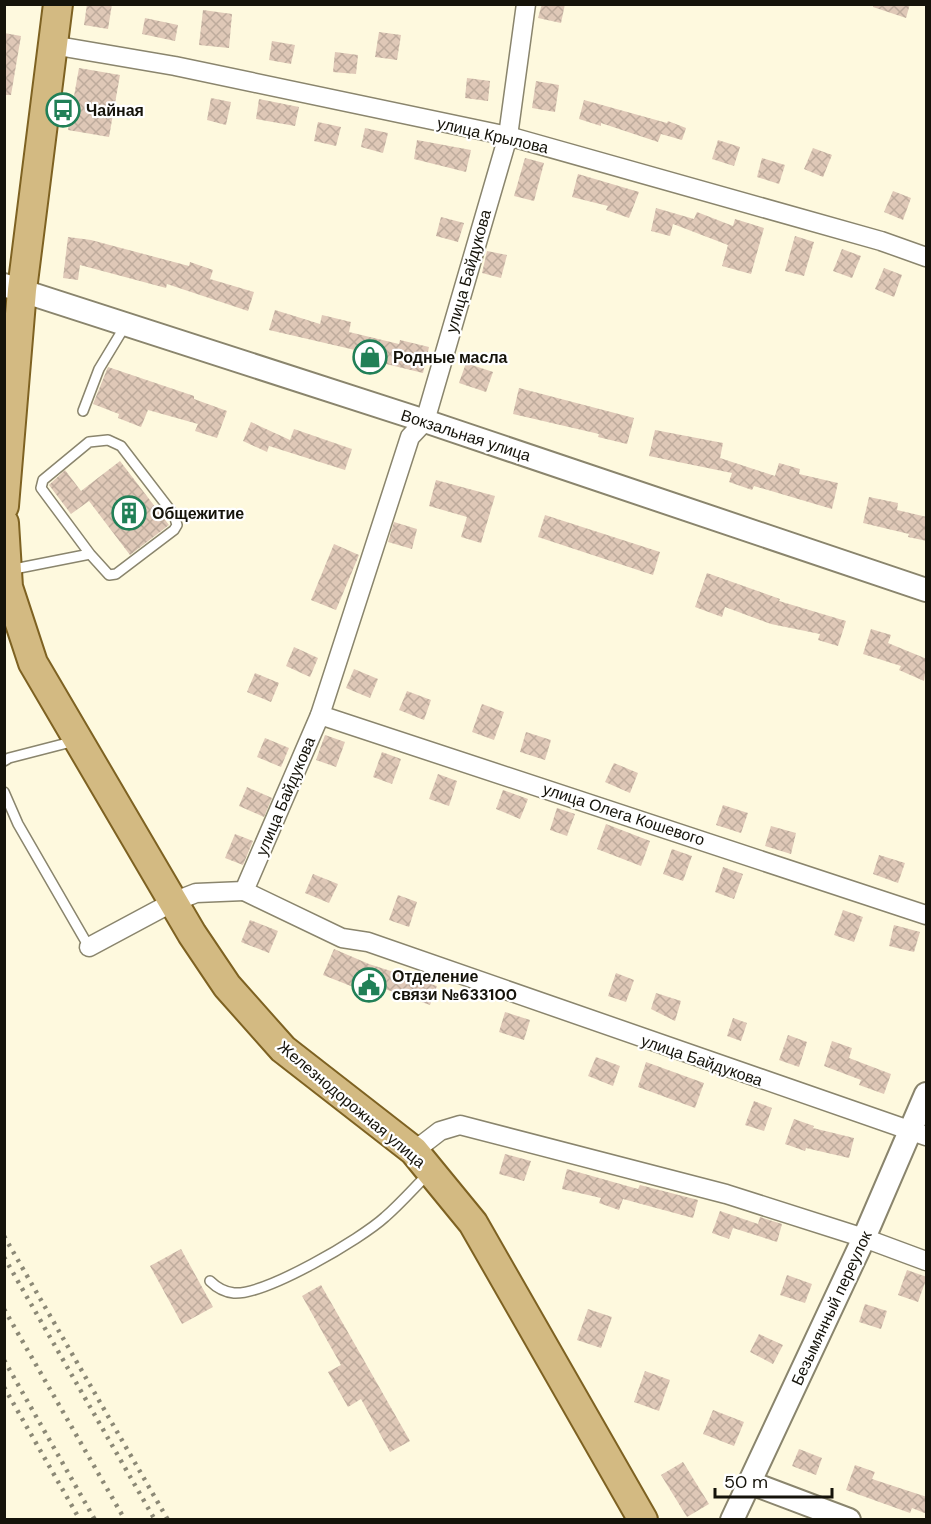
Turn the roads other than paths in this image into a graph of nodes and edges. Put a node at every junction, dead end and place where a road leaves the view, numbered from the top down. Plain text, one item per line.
1 (58, 4) edge
2 (526, 4) edge
3 (52, 45) junction
4 (508, 136) junction
5 (927, 258) edge
6 (13, 287) edge
7 (127, 324) junction
8 (83, 411) dead end
9 (425, 421) junction
10 (4, 506) edge
11 (5, 547) edge
12 (90, 554) junction
13 (927, 590) edge
14 (320, 715) junction
15 (78, 741) junction
16 (4, 761) edge
17 (4, 792) edge
18 (244, 891) junction
19 (173, 902) junction
20 (927, 915) edge
21 (89, 947) joint
22 (927, 1094) edge
23 (918, 1134) edge
24 (423, 1161) junction
25 (864, 1238) junction
26 (927, 1261) edge
27 (210, 1281) dead end
28 (751, 1483) junction
29 (643, 1520) edge
30 (732, 1520) edge
31 (849, 1520) edge

1 - 3 main road
2 - 4 street, улица Байдукова
3 - 4 street, улица Крылова
3 - 6 main road
4 - 5 street, улица Крылова
4 - 9 street, улица Байдукова
6 - 7 street, Вокзальная улица
6 - 10 main road
7 - 8 lane
7 - 9 street, Вокзальная улица
9 - 13 street, Вокзальная улица
9 - 14 street, улица Байдукова
11 - 12 lane
11 - 15 main road, Железнодорожная улица
12 - 12 lane
14 - 18 street, улица Байдукова
14 - 20 street, улица Олега Кошевого
15 - 16 lane
15 - 19 main road, Железнодорожная улица
17 - 21 lane
18 - 19 street
18 - 23 street, улица Байдукова
19 - 21 street
19 - 24 main road, Железнодорожная улица
22 - 23 street, Безымянный переулок
23 - 25 street, Безымянный переулок
24 - 25 street
24 - 27 lane
24 - 29 main road, Железнодорожная улица
25 - 26 street
25 - 28 street, Безымянный переулок
28 - 30 street, Безымянный переулок
28 - 31 street

